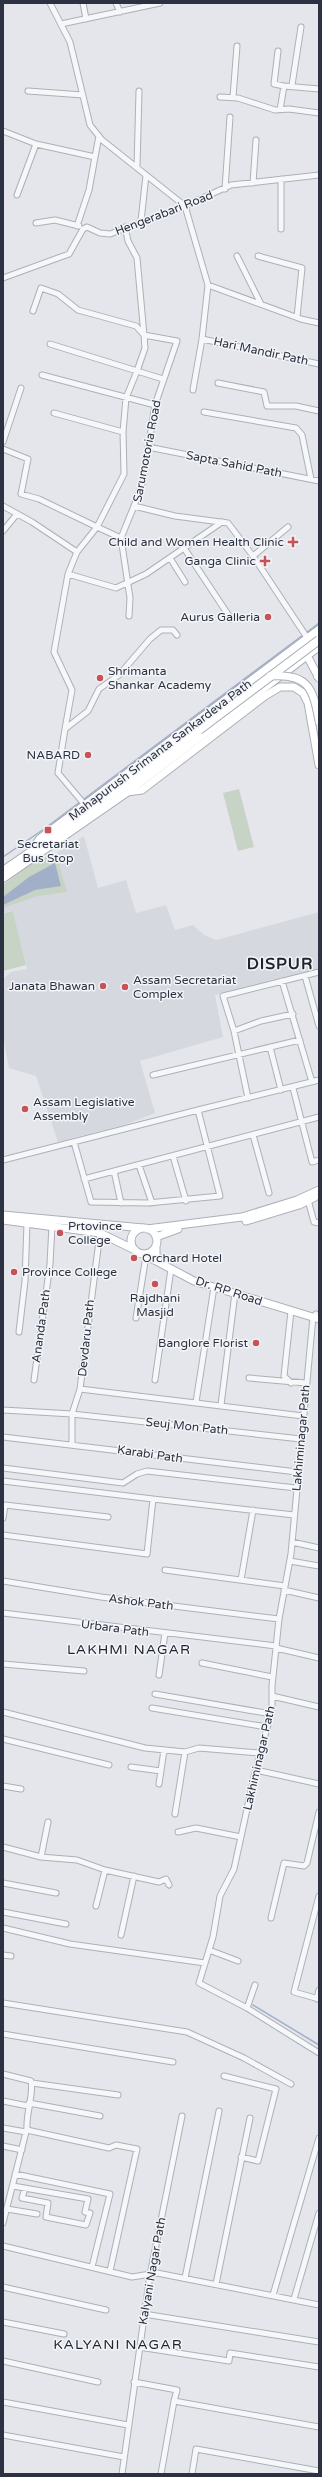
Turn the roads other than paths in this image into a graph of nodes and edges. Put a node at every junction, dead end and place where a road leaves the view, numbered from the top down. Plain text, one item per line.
1 (50, 3) edge
2 (83, 3) edge
3 (116, 3) edge
4 (160, 3) edge
5 (120, 12) junction
6 (86, 19) junction
7 (61, 24) junction
8 (301, 27) dead end
9 (236, 46) dead end
10 (278, 51) dead end
11 (292, 85) junction
12 (284, 86) junction
13 (319, 89) edge
14 (28, 91) dead end
15 (139, 91) dead end
16 (83, 95) junction
17 (220, 97) dead end
18 (233, 97) junction
19 (280, 110) junction
20 (319, 113) edge
21 (230, 117) dead end
22 (3, 131) edge
23 (99, 136) junction
24 (256, 140) dead end
25 (36, 144) junction
26 (95, 158) junction
27 (137, 167) junction
28 (319, 174) edge
29 (146, 175) junction
30 (280, 179) junction
31 (253, 183) junction
32 (225, 189) junction
33 (18, 195) dead end
34 (185, 206) junction
35 (141, 221) junction
36 (36, 223) dead end
37 (77, 226) junction
38 (125, 227) junction
39 (83, 229) junction
40 (281, 229) dead end
41 (237, 256) dead end
42 (258, 256) dead end
43 (3, 278) edge
44 (208, 285) junction
45 (261, 304) junction
46 (33, 311) dead end
47 (297, 317) junction
48 (319, 323) edge
49 (144, 335) junction
50 (202, 339) junction
51 (50, 344) dead end
52 (319, 364) edge
53 (137, 371) junction
54 (42, 376) dead end
55 (162, 379) junction
56 (218, 383) dead end
57 (21, 388) dead end
58 (193, 390) dead end
59 (126, 398) junction
60 (155, 405) junction
61 (319, 411) edge
62 (54, 412) dead end
63 (204, 412) dead end
64 (123, 432) junction
65 (3, 442) edge
66 (148, 447) junction
67 (3, 449) edge
68 (311, 479) junction
69 (319, 481) edge
70 (3, 506) edge
71 (134, 506) junction
72 (17, 514) junction
73 (222, 522) junction
74 (288, 527) dead end
75 (97, 528) junction
76 (3, 531) edge
77 (121, 538) junction
78 (184, 548) junction
79 (77, 552) junction
80 (253, 556) junction
81 (170, 558) junction
82 (68, 574) junction
83 (185, 582) dead end
84 (128, 584) junction
85 (129, 616) dead end
86 (231, 619) dead end
87 (319, 630) edge
88 (177, 635) dead end
89 (307, 638) junction
90 (319, 640) edge
91 (301, 645) junction
92 (319, 646) edge
93 (308, 655) junction
94 (258, 676) junction
95 (270, 676) junction
96 (319, 676) edge
97 (266, 687) junction
98 (223, 720) junction
99 (233, 720) junction
100 (319, 721) edge
101 (65, 729) junction
102 (319, 765) edge
103 (127, 792) junction
104 (82, 803) junction
105 (32, 852) junction
106 (3, 871) edge
107 (3, 878) edge
108 (319, 972) edge
109 (305, 976) junction
110 (282, 981) junction
111 (293, 1014) junction
112 (319, 1026) edge
113 (234, 1031) junction
114 (300, 1040) junction
115 (270, 1047) junction
116 (239, 1055) junction
117 (153, 1075) dead end
118 (319, 1080) edge
119 (312, 1082) junction
120 (293, 1088) junction
121 (281, 1090) junction
122 (248, 1098) junction
123 (198, 1110) junction
124 (319, 1117) edge
125 (302, 1121) junction
126 (253, 1134) junction
127 (74, 1142) junction
128 (206, 1147) junction
129 (173, 1156) junction
130 (3, 1160) edge
131 (319, 1160) edge
132 (139, 1164) junction
133 (114, 1171) junction
134 (84, 1179) junction
135 (319, 1190) edge
136 (269, 1193) dead end
137 (319, 1195) edge
138 (308, 1200) junction
139 (186, 1201) junction
140 (121, 1203) junction
141 (152, 1203) junction
142 (3, 1215) edge
143 (3, 1220) edge
144 (27, 1222) junction
145 (319, 1223) edge
146 (52, 1225) junction
147 (145, 1228) junction
148 (100, 1233) junction
149 (156, 1237) junction
150 (156, 1245) junction
151 (135, 1250) junction
152 (144, 1255) junction
153 (171, 1269) junction
154 (214, 1287) junction
155 (235, 1293) junction
156 (291, 1311) junction
157 (317, 1316) edge
158 (136, 1318) dead end
159 (19, 1332) dead end
160 (249, 1378) dead end
161 (34, 1380) dead end
162 (155, 1380) dead end
163 (291, 1383) junction
164 (306, 1383) junction
165 (80, 1389) junction
166 (196, 1402) junction
167 (221, 1405) junction
168 (3, 1410) edge
169 (72, 1414) junction
170 (303, 1416) junction
171 (3, 1437) edge
172 (301, 1439) junction
173 (72, 1444) junction
174 (3, 1468) edge
175 (298, 1472) junction
176 (3, 1481) edge
177 (296, 1488) junction
178 (153, 1498) junction
179 (253, 1510) junction
180 (294, 1515) junction
181 (108, 1517) dead end
182 (3, 1518) edge
183 (3, 1535) edge
184 (292, 1542) junction
185 (319, 1548) edge
186 (290, 1560) junction
187 (319, 1566) edge
188 (165, 1570) dead end
189 (241, 1580) junction
190 (3, 1581) edge
191 (285, 1588) junction
192 (319, 1598) edge
193 (3, 1613) edge
194 (279, 1619) junction
195 (165, 1633) junction
196 (276, 1647) junction
197 (319, 1658) edge
198 (3, 1664) edge
199 (202, 1664) dead end
200 (84, 1671) dead end
201 (159, 1675) dead end
202 (272, 1677) junction
203 (155, 1694) dead end
204 (272, 1696) junction
205 (319, 1707) edge
206 (152, 1708) dead end
207 (3, 1712) edge
208 (271, 1714) junction
209 (268, 1727) junction
210 (3, 1739) edge
211 (164, 1750) junction
212 (185, 1752) junction
213 (260, 1753) junction
214 (109, 1765) dead end
215 (131, 1767) dead end
216 (256, 1770) junction
217 (161, 1771) junction
218 (159, 1784) dead end
219 (319, 1784) edge
220 (3, 1786) edge
221 (21, 1789) dead end
222 (319, 1812) edge
223 (175, 1814) dead end
224 (48, 1822) dead end
225 (178, 1832) dead end
226 (241, 1836) junction
227 (3, 1847) edge
228 (41, 1857) junction
229 (104, 1870) junction
230 (134, 1876) junction
231 (3, 1883) edge
232 (170, 1885) dead end
233 (56, 1893) dead end
234 (319, 1896) edge
235 (96, 1906) dead end
236 (3, 1912) edge
237 (271, 1918) dead end
238 (66, 1924) dead end
239 (3, 1928) edge
240 (121, 1935) dead end
241 (209, 1950) junction
242 (3, 1955) edge
243 (11, 1956) dead end
244 (238, 1961) dead end
245 (205, 1964) junction
246 (255, 1985) dead end
247 (319, 1990) edge
248 (318, 1999) edge
249 (3, 2003) edge
250 (247, 2008) junction
251 (3, 2034) edge
252 (319, 2053) edge
253 (173, 2062) dead end
254 (3, 2074) edge
255 (224, 2076) dead end
256 (29, 2081) junction
257 (291, 2084) dead end
258 (118, 2095) dead end
259 (3, 2101) edge
260 (29, 2104) junction
261 (219, 2111) dead end
262 (100, 2116) dead end
263 (182, 2116) dead end
264 (250, 2118) dead end
265 (3, 2128) edge
266 (27, 2131) junction
267 (319, 2138) edge
268 (3, 2146) edge
269 (22, 2150) junction
270 (241, 2157) junction
271 (16, 2174) junction
272 (13, 2186) junction
273 (25, 2188) junction
274 (3, 2193) edge
275 (10, 2195) junction
276 (7, 2209) junction
277 (319, 2213) edge
278 (37, 2214) dead end
279 (3, 2223) edge
280 (3, 2246) edge
281 (92, 2267) junction
282 (110, 2271) junction
283 (150, 2275) junction
284 (185, 2278) junction
285 (216, 2284) junction
286 (3, 2287) edge
287 (273, 2295) junction
288 (294, 2299) junction
289 (319, 2305) edge
290 (106, 2310) dead end
291 (144, 2314) junction
292 (3, 2322) edge
293 (64, 2334) dead end
294 (319, 2342) edge
295 (139, 2347) junction
296 (3, 2361) edge
297 (319, 2367) edge
298 (98, 2382) dead end
299 (134, 2382) junction
300 (174, 2401) junction
301 (3, 2402) edge
302 (128, 2425) junction
303 (319, 2427) edge
304 (3, 2435) edge
305 (124, 2457) junction
306 (319, 2471) edge
307 (122, 2474) edge
308 (161, 2474) edge
309 (192, 2474) edge

1 - 7 street
2 - 6 street
3 - 5 street
4 - 5 street
5 - 6 street
6 - 7 street
7 - 16 street
8 - 11 street
9 - 18 street
10 - 12 street
11 - 12 street
11 - 13 street
12 - 19 street
14 - 16 street
15 - 27 street
16 - 23 street
17 - 18 street
18 - 19 street
19 - 20 street
21 - 32 street
22 - 25 street
23 - 26 street
23 - 27 street
24 - 31 street
25 - 26 street
25 - 33 street
26 - 37 street
27 - 29 street
28 - 30 street, Hengerabari Road
29 - 34 street
29 - 35 street
30 - 31 street, Hengerabari Road
30 - 40 street
31 - 32 street, Hengerabari Road
32 - 34 street, Hengerabari Road
34 - 35 street, Hengerabari Road
34 - 44 street
35 - 38 street, Hengerabari Road
36 - 37 street, Hengerabari Road
37 - 39 street, Hengerabari Road
38 - 39 street, Hengerabari Road
38 - 49 street
39 - 43 street
41 - 45 street
42 - 47 street
44 - 45 street
44 - 50 street
45 - 47 street
46 - 49 street
47 - 48 street
49 - 53 street
49 - 55 street, Sarumotoria Road
50 - 52 street, Hari Mandir Path
50 - 58 street
51 - 53 street
53 - 55 street
53 - 59 street
54 - 59 street
55 - 60 street, Sarumotoria Road
56 - 61 street
57 - 65 street
59 - 60 street
59 - 64 street
60 - 66 street, Sarumotoria Road
62 - 64 street
63 - 68 street
64 - 75 street
66 - 68 street, Sapta Sahid Path
66 - 71 street, Sarumotoria Road
67 - 75 street
68 - 69 street, Sapta Sahid Path
70 - 72 street
71 - 73 street, Sarumotoria Road
71 - 77 street
72 - 76 street
72 - 79 street
73 - 78 street
73 - 80 street
74 - 80 street
75 - 77 street
75 - 79 street
77 - 84 street
78 - 81 street
78 - 86 street
79 - 82 street
80 - 89 street
81 - 83 street
81 - 84 street
82 - 84 street
82 - 101 street
84 - 85 street
87 - 89 main road, Mahapurush Srimanta Sankardeva Path
88 - 101 street
89 - 91 main road, Mahapurush Srimanta Sankardeva Path
90 - 95 main road, bridge
91 - 93 main road
91 - 94 main road, Mahapurush Srimanta Sankardeva Path
92 - 93 main road, Mahapurush Srimanta Sankardeva Path
93 - 96 main road
93 - 97 main road, Mahapurush Srimanta Sankardeva Path
94 - 97 main road
94 - 104 main road, Mahapurush Srimanta Sankardeva Path
95 - 100 main road, bridge
95 - 105 main road, bridge
97 - 98 main road, Mahapurush Srimanta Sankardeva Path
98 - 99 main road
98 - 103 main road, Mahapurush Srimanta Sankardeva Path
99 - 102 main road
99 - 103 main road
101 - 104 street
103 - 107 main road, Mahapurush Srimanta Sankardeva Path
104 - 105 main road, Mahapurush Srimanta Sankardeva Path
105 - 106 main road, Mahapurush Srimanta Sankardeva Path
108 - 109 street
109 - 110 street
109 - 112 street
110 - 111 street
110 - 113 street
111 - 113 street
111 - 114 street
113 - 116 street
114 - 115 street
114 - 119 street
115 - 116 street
115 - 121 street
116 - 117 street
116 - 122 street
118 - 119 street
119 - 120 street
120 - 121 street
120 - 125 street
121 - 122 street
122 - 123 street
123 - 127 street
123 - 128 street
124 - 125 street
125 - 126 street
125 - 131 street
126 - 128 street
126 - 136 street
127 - 130 street
127 - 134 street
128 - 129 street
128 - 139 street
129 - 132 street
129 - 139 street
132 - 133 street
132 - 141 street
133 - 134 street
133 - 140 street
134 - 140 street
135 - 147 main road
137 - 138 main road
138 - 145 street
138 - 149 main road
139 - 141 street
140 - 141 street
142 - 147 main road
143 - 144 main road
144 - 146 main road
144 - 159 street
146 - 148 main road
146 - 161 street, Ananda Path
147 - 149 main road
147 - 151 main road
148 - 151 main road
148 - 165 street, Devdaru Path
149 - 150 main road
150 - 152 main road
150 - 157 main road
151 - 152 main road
152 - 153 main road, Dr. RP Road
152 - 158 street
153 - 154 main road, Dr. RP Road
153 - 162 street
154 - 155 main road, Dr. RP Road
154 - 166 street
155 - 156 main road, Dr. RP Road
155 - 167 street
156 - 157 main road, Dr. RP Road
156 - 163 street
157 - 164 street, Lakhiminagar Path
160 - 163 street
163 - 164 street
164 - 170 street, Lakhiminagar Path
165 - 166 street
165 - 169 street, Devdaru Path
166 - 167 street
167 - 170 street
168 - 169 street, Seuj Mon Path
169 - 172 street, Seuj Mon Path
169 - 173 street, Devdaru Path
170 - 172 street, Lakhiminagar Path
171 - 173 street, Karabi Path
172 - 175 street, Lakhiminagar Path
173 - 175 street, Karabi Path
174 - 177 street
175 - 177 street, Lakhiminagar Path
176 - 178 street
177 - 180 street, Lakhiminagar Path
178 - 179 street
178 - 183 street
179 - 180 street
179 - 189 street
180 - 184 street, Lakhiminagar Path
181 - 182 street
184 - 185 street
184 - 186 street, Lakhiminagar Path
186 - 187 street
186 - 191 street, Lakhiminagar Path
188 - 189 street
189 - 191 street
190 - 194 street, Ashok Path
191 - 192 street
191 - 194 street, Lakhiminagar Path
193 - 195 street, Urbara Path
194 - 196 street, Lakhiminagar Path
195 - 196 street, Urbara Path
195 - 201 street
196 - 197 street, Urbara Path
196 - 202 street, Lakhiminagar Path
198 - 200 street
199 - 202 street
202 - 204 street, Lakhiminagar Path
203 - 208 street
204 - 205 street
204 - 208 street, Lakhiminagar Path
206 - 209 street
207 - 211 street
208 - 209 street, Lakhiminagar Path
209 - 213 street, Lakhiminagar Path
210 - 214 street
211 - 212 street
211 - 217 street
212 - 213 street
212 - 223 street
213 - 216 street, Lakhiminagar Path
215 - 217 street
216 - 219 street
216 - 226 street, Lakhiminagar Path
217 - 218 street
220 - 221 street
222 - 237 street
224 - 228 street
225 - 226 street
226 - 241 street, Lakhiminagar Path
227 - 228 street
228 - 229 street
229 - 230 street
229 - 235 street
230 - 232 street
230 - 240 street
231 - 233 street
234 - 248 street
236 - 238 street
239 - 245 street
241 - 244 street
241 - 245 street, Lakhiminagar Path
242 - 243 street
245 - 250 street, Lakhiminagar Path
246 - 250 street
247 - 248 street
249 - 257 street
250 - 252 street, Lakhiminagar Path
251 - 253 street
254 - 256 street
255 - 270 street
256 - 258 street
256 - 260 street
259 - 260 street
260 - 262 street
260 - 266 street
261 - 284 street
263 - 283 street, Kalyani Nagar Path
264 - 270 street
265 - 266 street
266 - 269 street
266 - 282 street
267 - 287 street
268 - 269 street
269 - 271 street
270 - 285 street
271 - 272 street
271 - 281 street
272 - 273 street
272 - 275 street
273 - 273 street
274 - 275 street
275 - 276 street
276 - 278 street
276 - 279 street
277 - 288 street
280 - 281 street
281 - 282 street
282 - 283 street
283 - 284 street
283 - 291 street, Kalyani Nagar Path
284 - 285 street
285 - 287 street
286 - 290 street
287 - 288 street
288 - 289 street
291 - 294 street
291 - 295 street, Kalyani Nagar Path
292 - 293 street
295 - 297 street
295 - 299 street, Kalyani Nagar Path
296 - 298 street
299 - 300 street
299 - 302 street, Kalyani Nagar Path
300 - 303 street
300 - 308 street
301 - 302 street
302 - 305 street, Kalyani Nagar Path
304 - 305 street
305 - 307 street, Kalyani Nagar Path
306 - 309 street

